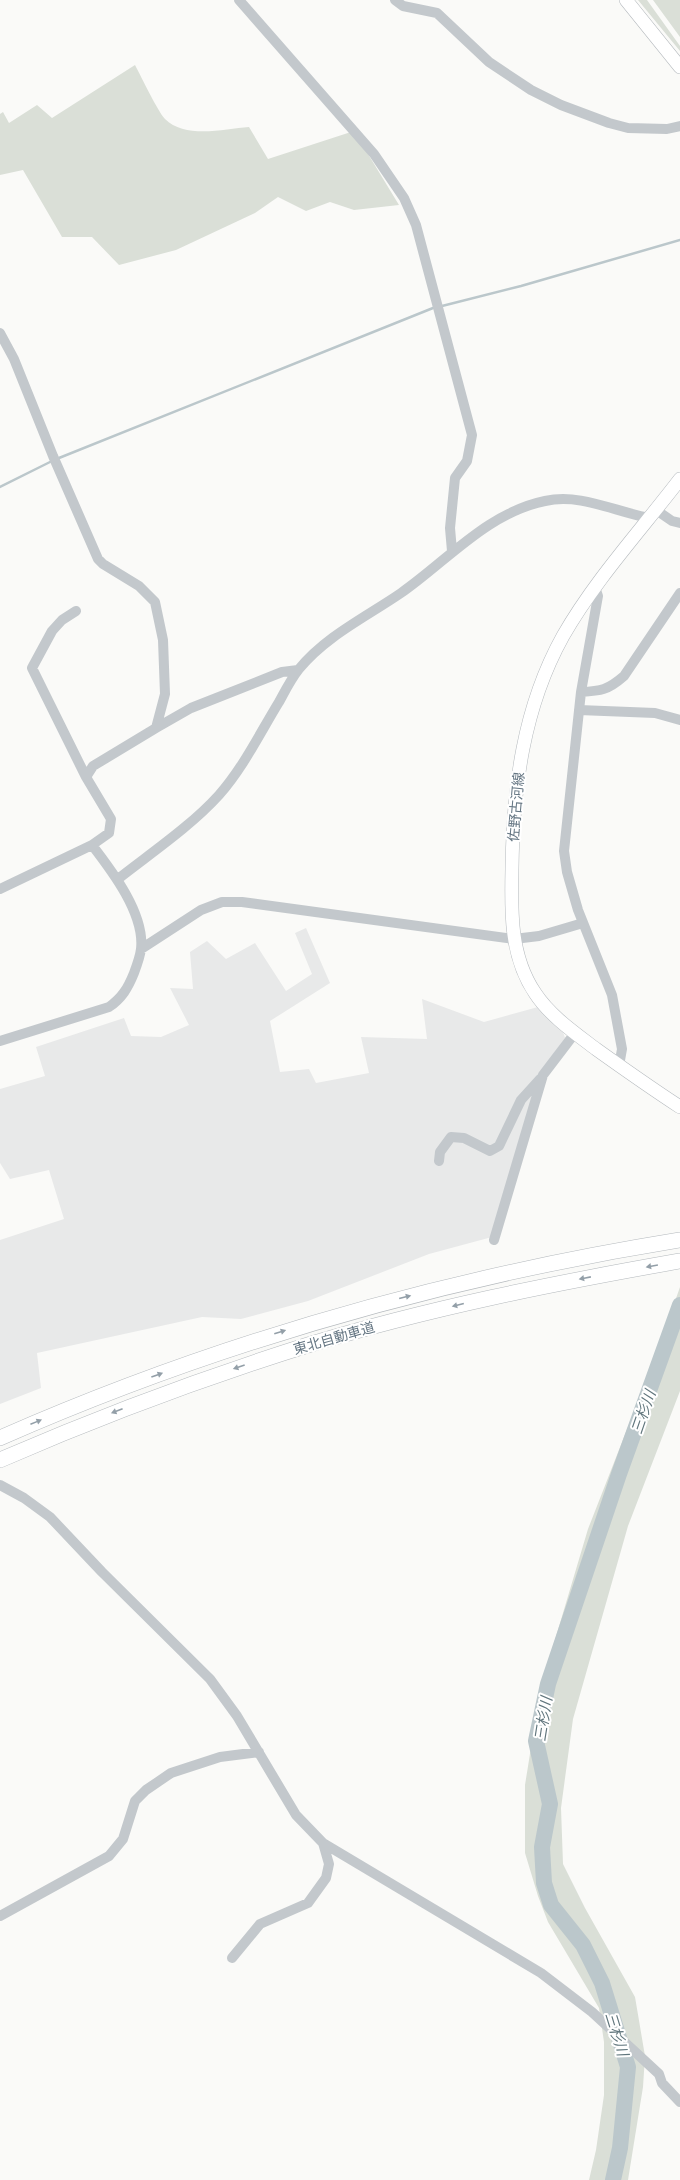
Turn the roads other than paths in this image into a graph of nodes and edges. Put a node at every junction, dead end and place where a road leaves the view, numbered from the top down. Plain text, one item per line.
1 (239, 0) edge
2 (395, 0) edge
3 (626, 0) edge
4 (680, 67) edge
5 (680, 126) edge
6 (0, 333) edge
7 (680, 479) edge
8 (653, 514) junction
9 (680, 523) edge
10 (452, 551) junction
11 (595, 587) junction
12 (680, 593) edge
13 (76, 611) dead end
14 (298, 670) junction
15 (581, 692) junction
16 (579, 710) junction
17 (680, 720) edge
18 (156, 728) junction
19 (86, 776) junction
20 (92, 845) junction
21 (118, 879) junction
22 (0, 890) edge
23 (583, 923) junction
24 (514, 939) junction
25 (141, 949) junction
26 (575, 1033) junction
27 (0, 1041) edge
28 (619, 1066) junction
29 (544, 1075) junction
30 (680, 1107) edge
31 (439, 1161) dead end
32 (494, 1240) dead end
33 (680, 1240) edge
34 (680, 1261) edge
35 (0, 1438) edge
36 (0, 1460) edge
37 (2, 1487) edge
38 (259, 1752) junction
39 (323, 1843) junction
40 (0, 1916) edge
41 (232, 1958) dead end
42 (680, 2102) edge

1 - 10 street
2 - 5 street
3 - 4 main road
6 - 18 street
7 - 8 main road, 佐野古河線
8 - 9 street
8 - 10 street
8 - 11 main road, 佐野古河線
10 - 14 street
11 - 15 street
11 - 24 main road, 佐野古河線
12 - 15 street
13 - 19 street
14 - 18 street
14 - 21 street
15 - 16 street
16 - 17 street
16 - 23 street
18 - 19 street
19 - 20 street
20 - 21 street
20 - 22 street
21 - 25 street
23 - 24 street
23 - 28 street
24 - 25 street
24 - 26 main road, 佐野古河線
25 - 27 street
26 - 28 main road, 佐野古河線
26 - 29 street
28 - 30 main road, 佐野古河線
29 - 31 street
29 - 32 street
35 -> 33 highway, 東北自動車道
34 -> 36 highway, 東北自動車道
37 - 38 street
38 - 39 street
38 - 40 street
39 - 41 street
39 - 42 street

